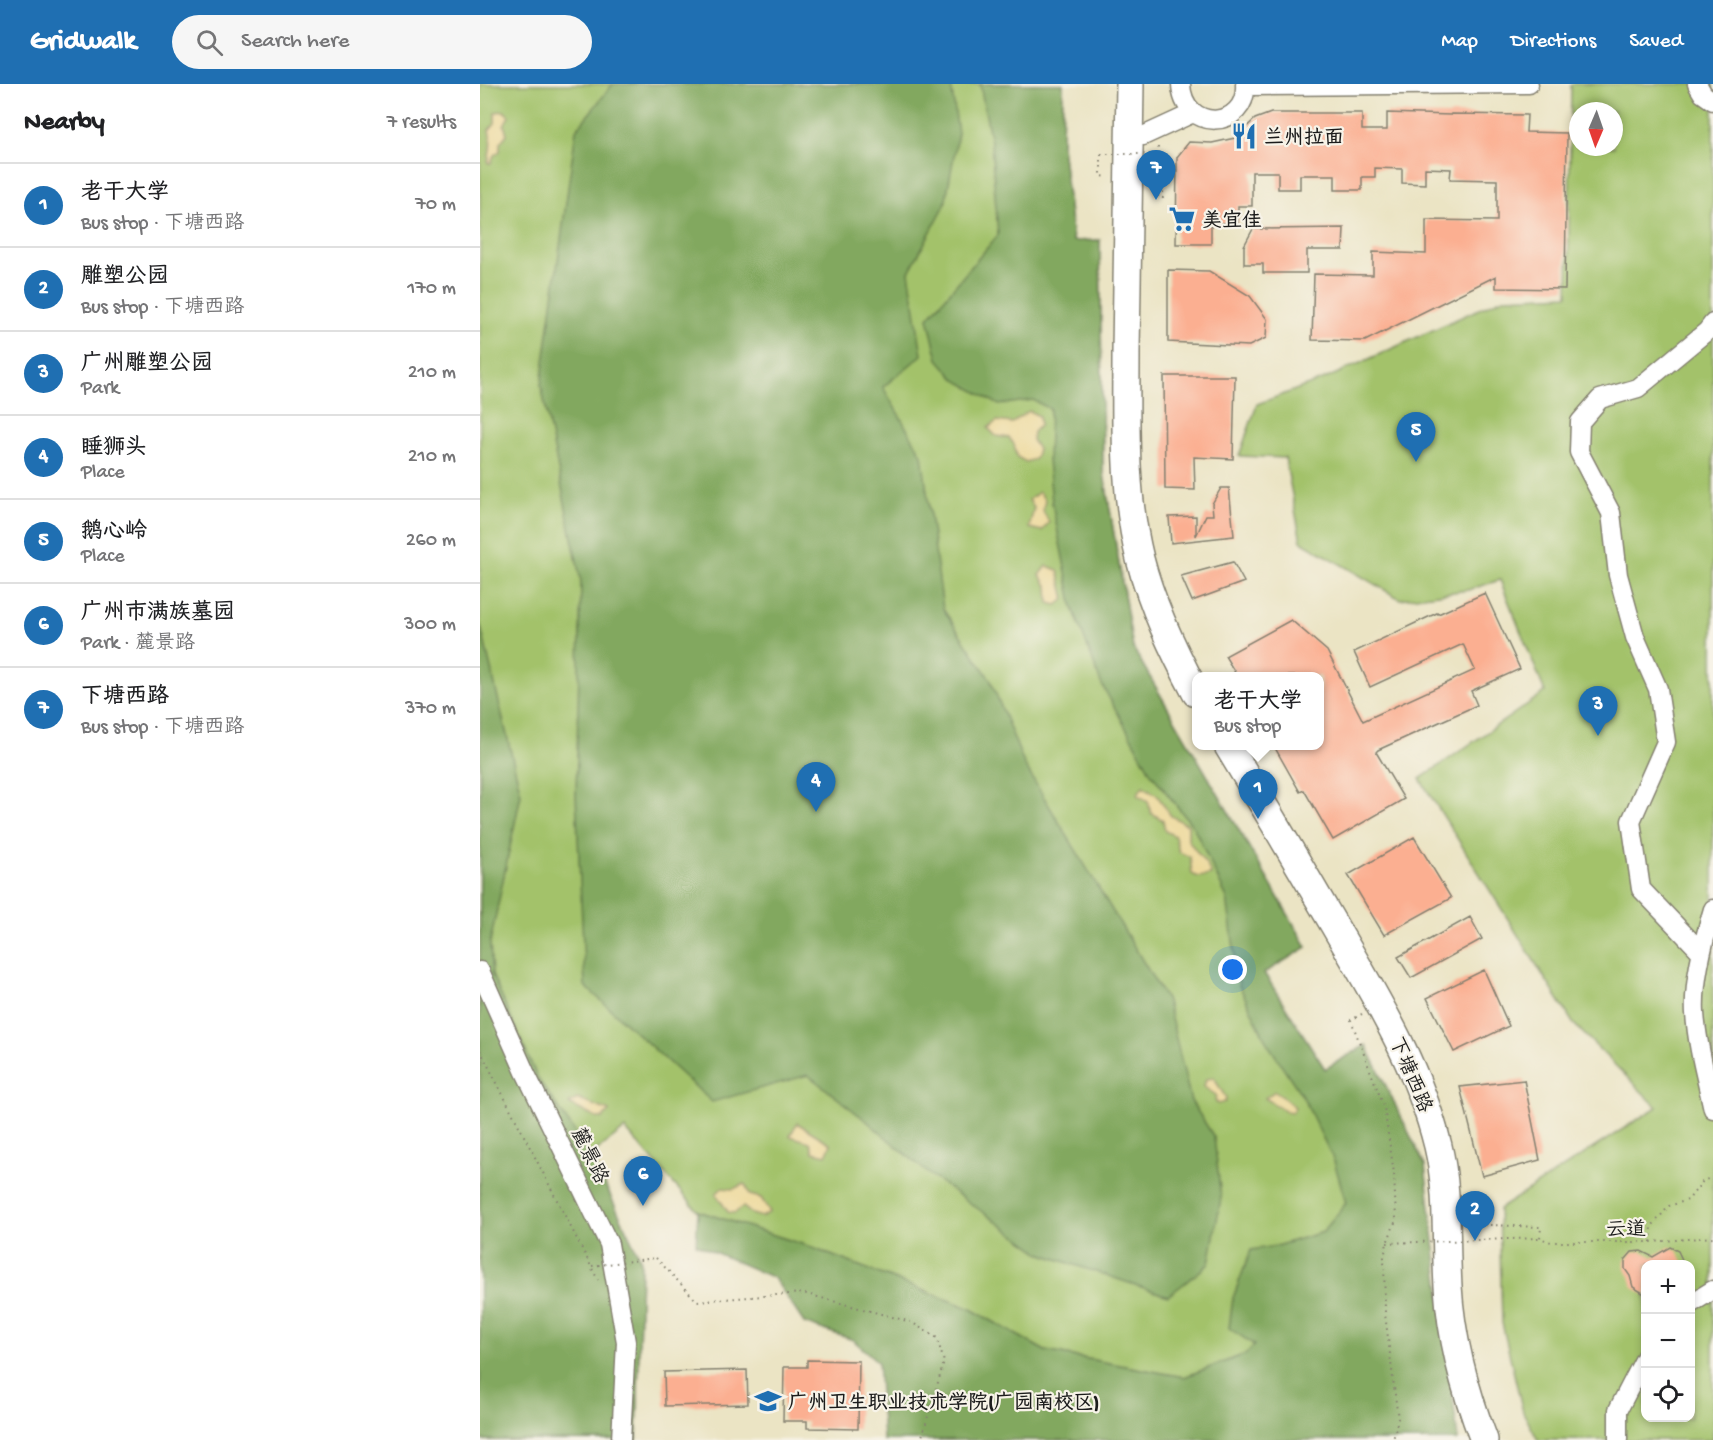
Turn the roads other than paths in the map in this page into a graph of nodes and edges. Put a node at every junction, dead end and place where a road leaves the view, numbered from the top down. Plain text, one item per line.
1 (1130, 84) edge
2 (1143, 84) edge
3 (1181, 84) edge
4 (1529, 84) edge
5 (1697, 84) edge
6 (1246, 85) edge
7 (1713, 101) edge
8 (1193, 113) junction
9 (1152, 131) junction
10 (1713, 323) edge
11 (1204, 672) edge
12 (1192, 683) edge
13 (1230, 750) edge
14 (1248, 750) edge
15 (1713, 909) edge
16 (1701, 952) junction
17 (480, 971) edge
18 (1713, 1109) edge
19 (1713, 1290) edge
20 (1695, 1301) edge
21 (1641, 1366) edge
22 (621, 1440) edge
23 (1484, 1440) edge
24 (1501, 1440) edge
25 (1617, 1440) edge

1 - 12 highway
2 - 9 highway
3 - 8 street
4 - 6 street
5 - 7 street
6 - 8 street
8 - 9 street
9 - 11 highway
10 - 16 street
13 - 23 highway, 下塘西路
14 - 24 highway, 下塘西路
15 - 16 street
16 - 18 street
17 - 22 street, 麓景路
19 - 20 street
21 - 25 street

